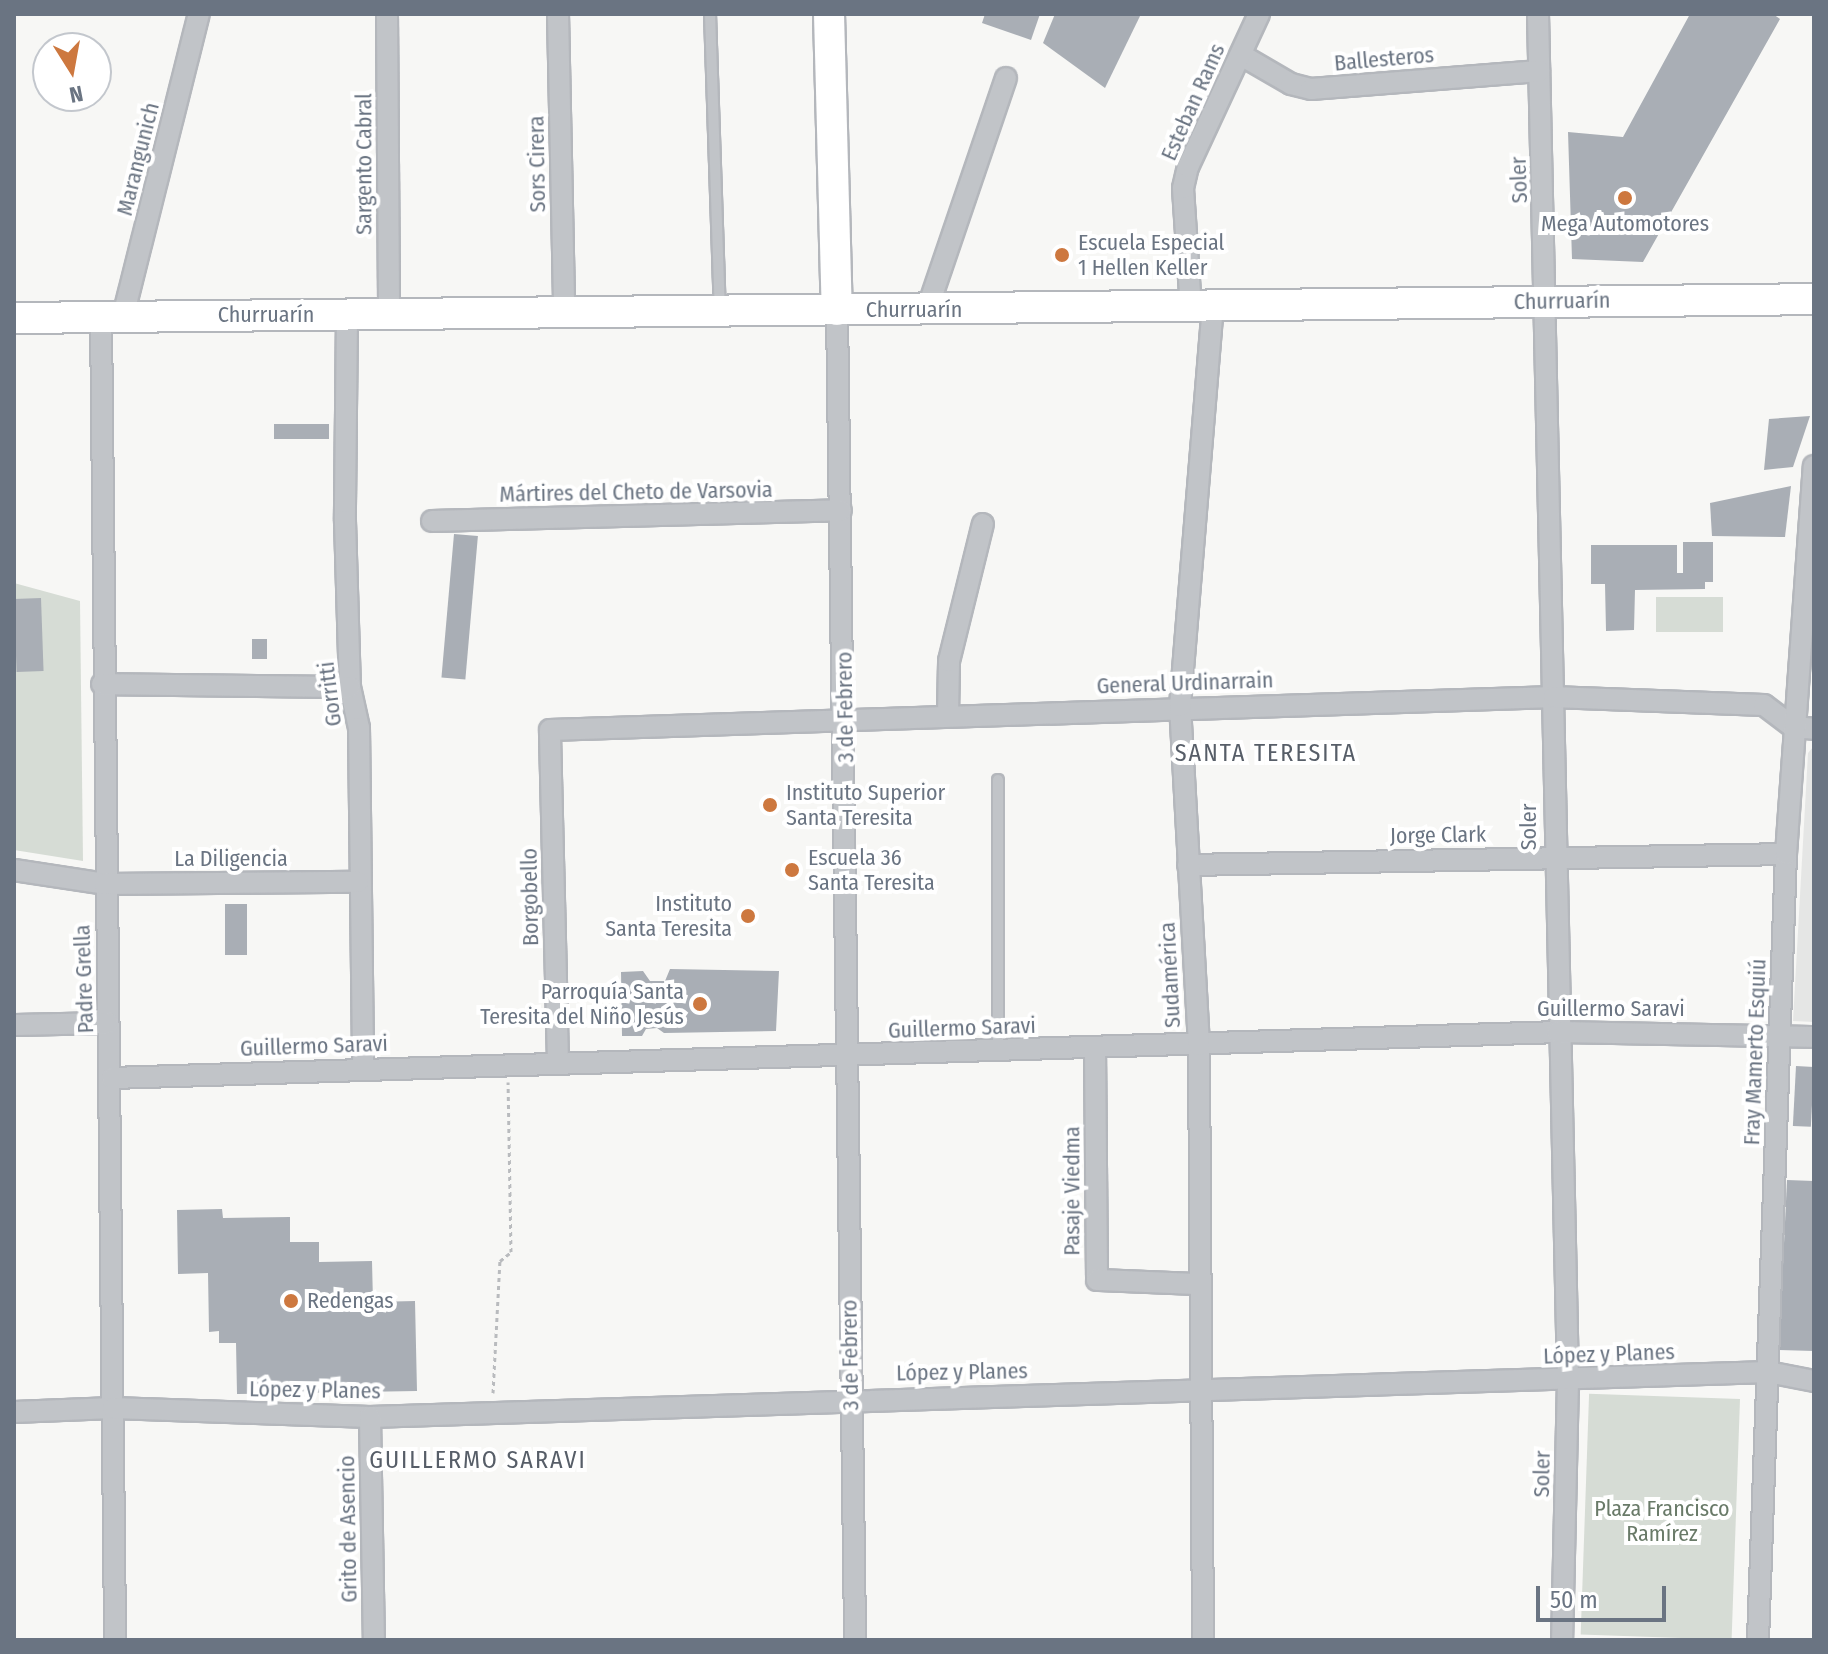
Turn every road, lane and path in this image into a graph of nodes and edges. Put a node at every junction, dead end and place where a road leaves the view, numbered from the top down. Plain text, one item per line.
1 (199, 14) edge
2 (387, 14) edge
3 (558, 14) edge
4 (710, 14) edge
5 (829, 14) edge
6 (1259, 14) edge
7 (1538, 14) edge
8 (1241, 55) junction
9 (1539, 71) junction
10 (1006, 78) dead end
11 (1814, 299) edge
12 (1548, 301) junction
13 (1202, 308) junction
14 (837, 310) junction
15 (927, 310) junction
16 (720, 311) junction
17 (564, 312) junction
18 (389, 314) junction
19 (347, 315) junction
20 (112, 316) junction
21 (14, 318) edge
22 (1814, 466) edge
23 (841, 510) junction
24 (432, 521) dead end
25 (983, 524) dead end
26 (102, 684) junction
27 (350, 687) junction
28 (1554, 697) junction
29 (1180, 706) junction
30 (948, 715) junction
31 (846, 719) junction
32 (1793, 727) junction
33 (1814, 729) edge
34 (550, 730) joint
35 (998, 780) dead end
36 (1786, 854) junction
37 (1552, 857) junction
38 (1188, 865) junction
39 (14, 870) edge
40 (358, 882) junction
41 (105, 884) junction
42 (108, 1023) junction
43 (14, 1025) edge
44 (1557, 1032) junction
45 (1779, 1035) junction
46 (1814, 1037) edge
47 (1199, 1045) junction
48 (1095, 1048) junction
49 (998, 1051) junction
50 (847, 1056) junction
51 (558, 1062) junction
52 (507, 1063) junction
53 (363, 1068) junction
54 (112, 1078) junction
55 (1198, 1284) junction
56 (1768, 1372) junction
57 (1568, 1380) junction
58 (1814, 1381) edge
59 (1200, 1393) junction
60 (851, 1398) junction
61 (113, 1408) junction
62 (492, 1409) junction
63 (14, 1412) edge
64 (370, 1417) junction
65 (115, 1640) edge
66 (374, 1640) edge
67 (855, 1640) edge
68 (1203, 1640) edge
69 (1562, 1640) edge
70 (1758, 1640) edge

1 - 20 street, Marangunich
2 - 18 street, Sargento Cabral
3 - 17 street, Sors Cirera
4 - 16 lane
5 - 14 main road, 3 de Febrero
6 - 8 street, Esteban Rams
7 - 9 street, Soler
8 - 9 street, Ballesteros
8 - 13 street, Esteban Rams
9 - 12 street, Soler
10 - 15 street
11 - 12 main road, Churruarín
12 - 13 main road, Churruarín
12 - 28 street, Soler
13 - 15 main road, Churruarín
13 - 29 street, Sudamérica
14 - 15 main road, Churruarín
14 - 16 main road, Churruarín
14 - 23 street, 3 de Febrero
16 - 17 main road, Churruarín
17 - 18 main road, Churruarín
18 - 19 main road, Churruarín
19 - 20 main road, Churruarín
19 - 27 street, Gorritti
20 - 21 main road, Churruarín
20 - 26 street, Padre Grella
22 - 32 street, Fray Mamerto Esquiú
23 - 24 street, Mártires del Cheto de Varsovia
23 - 31 street, 3 de Febrero
25 - 30 street
26 - 27 street
26 - 41 street, Padre Grella
27 - 40 street, Gorritti
28 - 29 street, General Urdinarrain
28 - 32 street, General Urdinarrain
28 - 37 street, Soler
29 - 30 street, General Urdinarrain
29 - 38 street, Sudamérica
30 - 31 street, General Urdinarrain
31 - 34 street, General Urdinarrain
31 - 50 street, 3 de Febrero
32 - 33 street, General Urdinarrain
32 - 36 street, Fray Mamerto Esquiú
34 - 51 street, Borgobello
35 - 49 lane
36 - 37 street, Jorge Clark
36 - 45 street, Fray Mamerto Esquiú
37 - 38 street, Jorge Clark
37 - 44 street, Soler
38 - 47 street, Sudamérica
39 - 41 street, La Diligencia
40 - 41 street, La Diligencia
40 - 53 street, Gorritti
41 - 42 street, Padre Grella
42 - 43 street
42 - 54 street, Padre Grella
44 - 45 street, Guillermo Saravi
44 - 47 street, Guillermo Saravi
44 - 57 street, Soler
45 - 46 street, Guillermo Saravi
45 - 56 street, Fray Mamerto Esquiú
47 - 48 street, Guillermo Saravi
47 - 55 street, Sudamérica
48 - 49 street, Guillermo Saravi
48 - 55 street, Pasaje Viedma
49 - 50 street, Guillermo Saravi
50 - 51 street, Guillermo Saravi
50 - 60 street, 3 de Febrero
51 - 52 street, Guillermo Saravi
52 - 53 street, Guillermo Saravi
52 - 62 path
53 - 54 street, Guillermo Saravi
54 - 61 street, Padre Grella
55 - 59 street, Sudamérica
56 - 57 street, López y Planes
56 - 58 street, López y Planes
56 - 70 street, Fray Mamerto Esquiú
57 - 59 street, López y Planes
57 - 69 street, Soler
59 - 60 street, López y Planes
59 - 68 street, Sudamérica
60 - 62 street, López y Planes
60 - 67 street, 3 de Febrero
61 - 63 street, López y Planes
61 - 64 street, López y Planes
61 - 65 street, Padre Grella
62 - 64 street, López y Planes
64 - 66 street, Grito de Asencio

